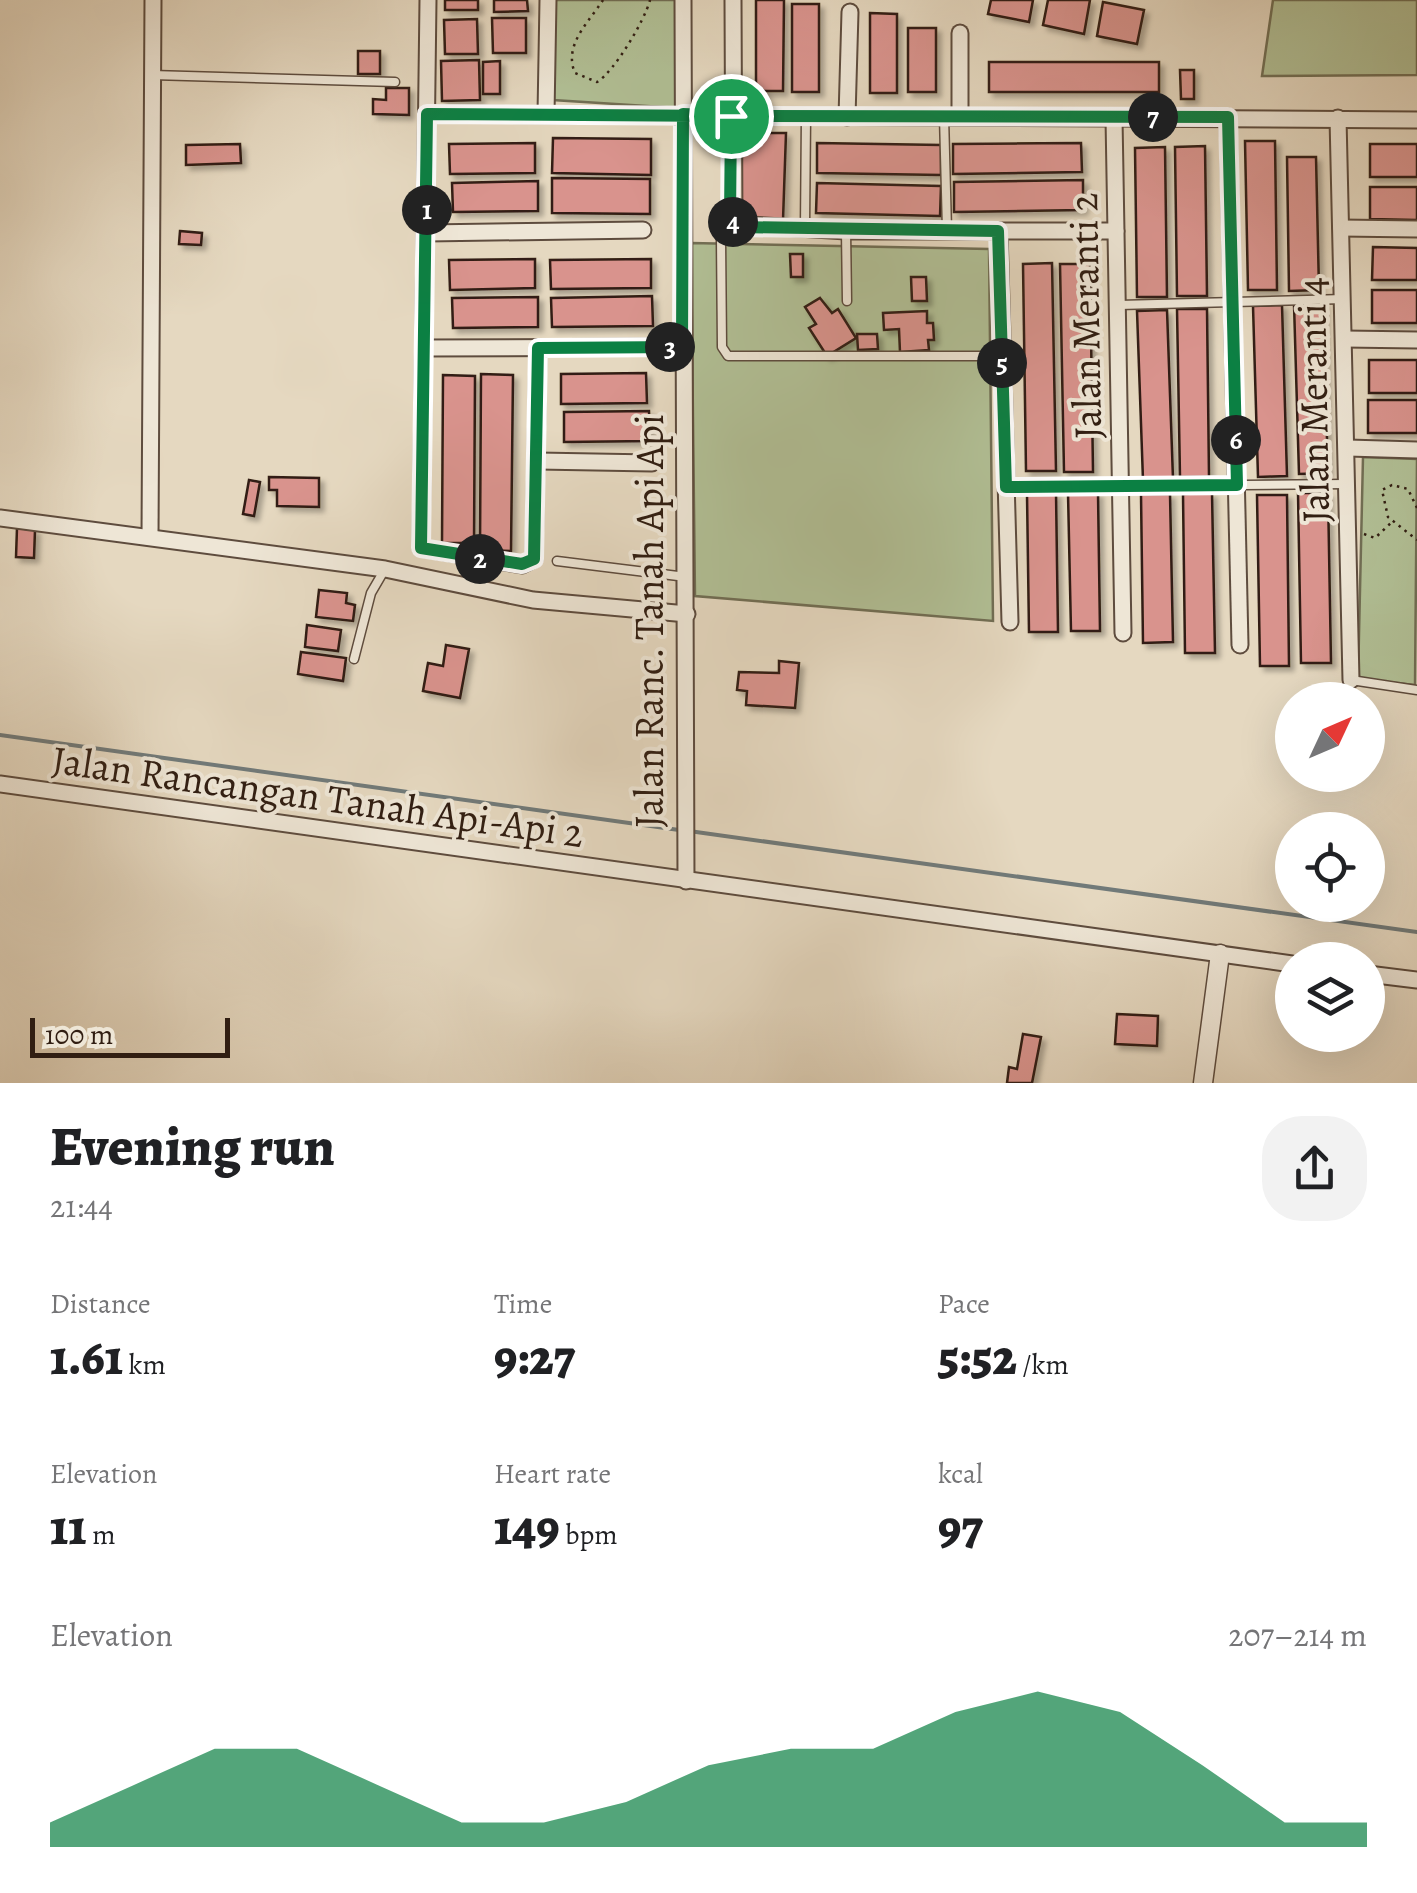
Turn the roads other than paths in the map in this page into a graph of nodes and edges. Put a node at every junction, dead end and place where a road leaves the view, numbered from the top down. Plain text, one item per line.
1 (153, 0) edge
2 (428, 0) edge
3 (548, 0) edge
4 (684, 0) edge
5 (734, 0) edge
6 (850, 12) dead end
7 (960, 33) dead end
8 (152, 76) junction
9 (395, 82) dead end
10 (427, 114) junction
11 (546, 114) junction
12 (683, 114) junction
13 (731, 116) junction
14 (806, 116) junction
15 (952, 116) junction
16 (847, 117) junction
17 (1228, 117) junction
18 (1114, 118) junction
19 (1338, 118) junction
20 (1417, 120) edge
21 (734, 224) junction
22 (805, 228) junction
23 (1341, 228) junction
24 (1417, 229) edge
25 (644, 230) dead end
26 (947, 230) junction
27 (846, 231) junction
28 (998, 231) junction
29 (1116, 231) junction
30 (427, 233) junction
31 (1344, 299) junction
32 (847, 301) dead end
33 (1232, 302) junction
34 (1118, 305) junction
35 (1345, 339) junction
36 (1417, 340) edge
37 (682, 347) junction
38 (425, 348) junction
39 (538, 348) junction
40 (1002, 356) junction
41 (1348, 448) junction
42 (1417, 450) edge
43 (538, 462) junction
44 (652, 464) dead end
45 (1348, 484) junction
46 (1237, 485) junction
47 (1121, 486) junction
48 (1006, 487) junction
49 (0, 518) edge
50 (150, 536) junction
51 (557, 561) dead end
52 (386, 569) junction
53 (686, 577) junction
54 (686, 614) junction
55 (1010, 622) dead end
56 (1124, 633) dead end
57 (1240, 645) dead end
58 (354, 658) dead end
59 (1351, 680) joint
60 (1417, 690) edge
61 (0, 784) edge
62 (686, 881) junction
63 (1220, 954) junction
64 (1275, 962) edge
65 (1385, 976) edge
66 (1417, 980) edge
67 (1202, 1083) edge

1 - 8 street
2 - 10 street
3 - 11 street
4 - 12 street, Jalan Ranc. Tanah Api Api
5 - 13 street
6 - 16 street
7 - 15 street
8 - 9 lane
8 - 50 street
10 - 11 street
10 - 30 street
11 - 12 street
12 - 13 street
12 - 37 street, Jalan Ranc. Tanah Api Api
13 - 14 street
13 - 21 street
14 - 16 street
14 - 22 lane
15 - 16 street
15 - 18 street
15 - 26 lane
17 - 18 street
17 - 19 street
17 - 33 street
18 - 29 street, Jalan Meranti 2
19 - 20 street
19 - 23 street, Jalan Meranti 4
21 - 22 street
21 - 40 lane
22 - 27 street
23 - 24 street
23 - 31 street, Jalan Meranti 4
25 - 30 street
26 - 27 street
26 - 28 street
27 - 32 lane
28 - 29 street
28 - 40 street
29 - 34 street, Jalan Meranti 2
30 - 38 street
31 - 33 lane
31 - 35 street, Jalan Meranti 4
33 - 34 lane
33 - 46 street
34 - 47 street, Jalan Meranti 2
35 - 36 street
35 - 41 street, Jalan Meranti 4
37 - 39 street
37 - 53 street, Jalan Ranc. Tanah Api Api
38 - 39 street
38 - 43 street
39 - 43 street
40 - 48 street
41 - 42 street
41 - 45 street, Jalan Meranti 4
43 - 44 street
45 - 46 lane
45 - 59 street, Jalan Meranti 4
46 - 47 lane
46 - 57 street
47 - 48 lane
47 - 56 street, Jalan Meranti 2
48 - 55 street
49 - 50 street
50 - 52 street
51 - 53 lane
52 - 54 street
52 - 58 lane
53 - 54 street, Jalan Ranc. Tanah Api Api
54 - 62 street, Jalan Ranc. Tanah Api Api
59 - 60 lane
61 - 62 street, Jalan Rancangan Tanah Api-Api 2
62 - 63 street, Jalan Rancangan Tanah Api-Api 2
63 - 64 street
63 - 67 street
65 - 66 street

